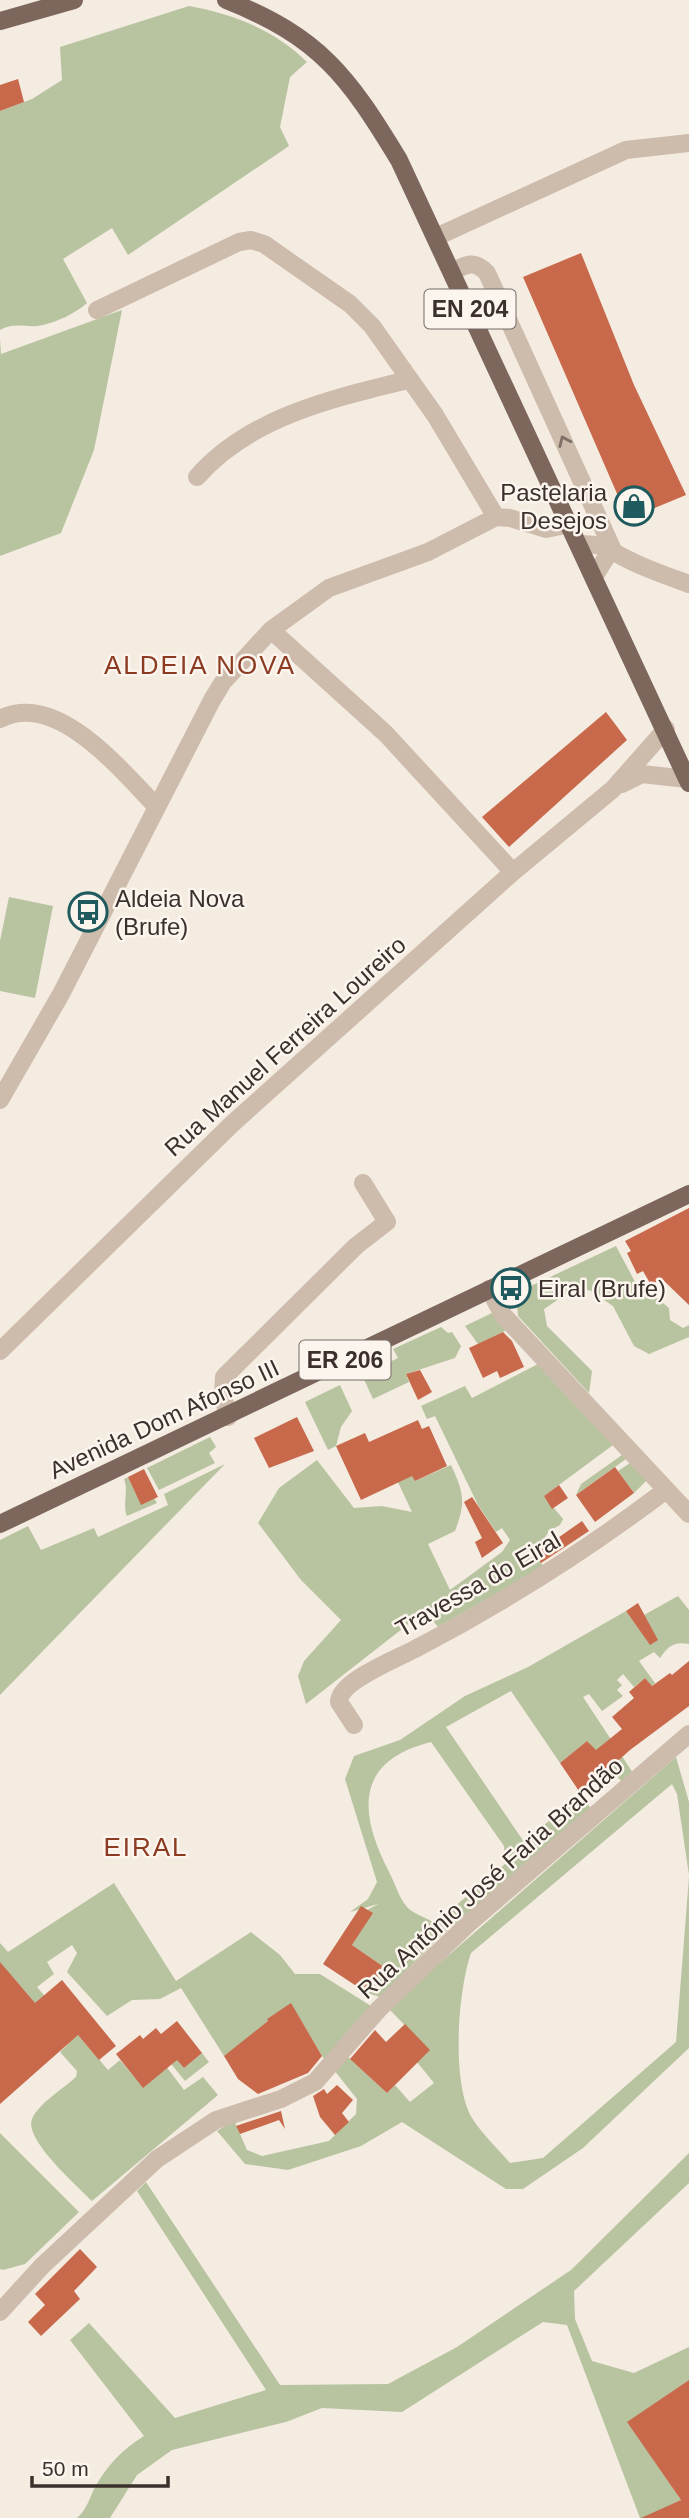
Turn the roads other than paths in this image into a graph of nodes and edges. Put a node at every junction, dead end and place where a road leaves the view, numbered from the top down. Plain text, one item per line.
1 (74, 0) edge
2 (226, 0) edge
3 (0, 21) edge
4 (689, 143) edge
5 (436, 237) junction
6 (453, 271) junction
7 (97, 310) dead end
8 (408, 380) junction
9 (197, 477) dead end
10 (496, 517) junction
11 (570, 524) junction
12 (579, 544) junction
13 (612, 548) junction
14 (594, 577) junction
15 (689, 584) edge
16 (271, 630) junction
17 (0, 719) edge
18 (666, 730) junction
19 (688, 781) edge
20 (613, 789) junction
21 (155, 806) junction
22 (513, 872) junction
23 (0, 1100) edge
24 (363, 1183) dead end
25 (689, 1194) edge
26 (489, 1289) junction
27 (0, 1351) edge
28 (228, 1417) junction
29 (666, 1490) junction
30 (689, 1514) edge
31 (1, 1521) edge
32 (354, 1725) dead end
33 (689, 1734) edge
34 (3, 2303) edge

1 - 3 main road
2 - 5 main road, EN 204
4 - 5 street
5 - 6 main road, EN 204
6 - 11 main road, EN 204
13 -> 6 street
7 - 8 street
8 - 9 street
8 - 10 street
10 - 11 street
10 - 16 street
11 - 12 main road, EN 204
12 - 13 street
12 - 14 main road, EN 204
13 - 14 street
13 - 15 street
14 - 18 main road, EN 204
16 - 21 street
16 - 22 street
17 - 21 street
18 - 19 main road, EN 204
18 - 20 street, Rua Manuel Ferreira Loureiro
19 - 20 street, Rua Manuel Ferreira Loureiro
20 - 22 street, Rua Manuel Ferreira Loureiro
21 - 23 street
22 - 27 street, Rua Manuel Ferreira Loureiro
24 - 28 street
25 - 26 main road, Avenida Dom Afonso III / ER 206
26 - 28 main road, Avenida Dom Afonso III / ER 206
26 - 29 street
28 - 31 main road, Avenida Dom Afonso III / ER 206
29 - 30 street
29 - 32 street, Travessa do Eiral
33 - 34 street, Rua António José Faria Brandão

